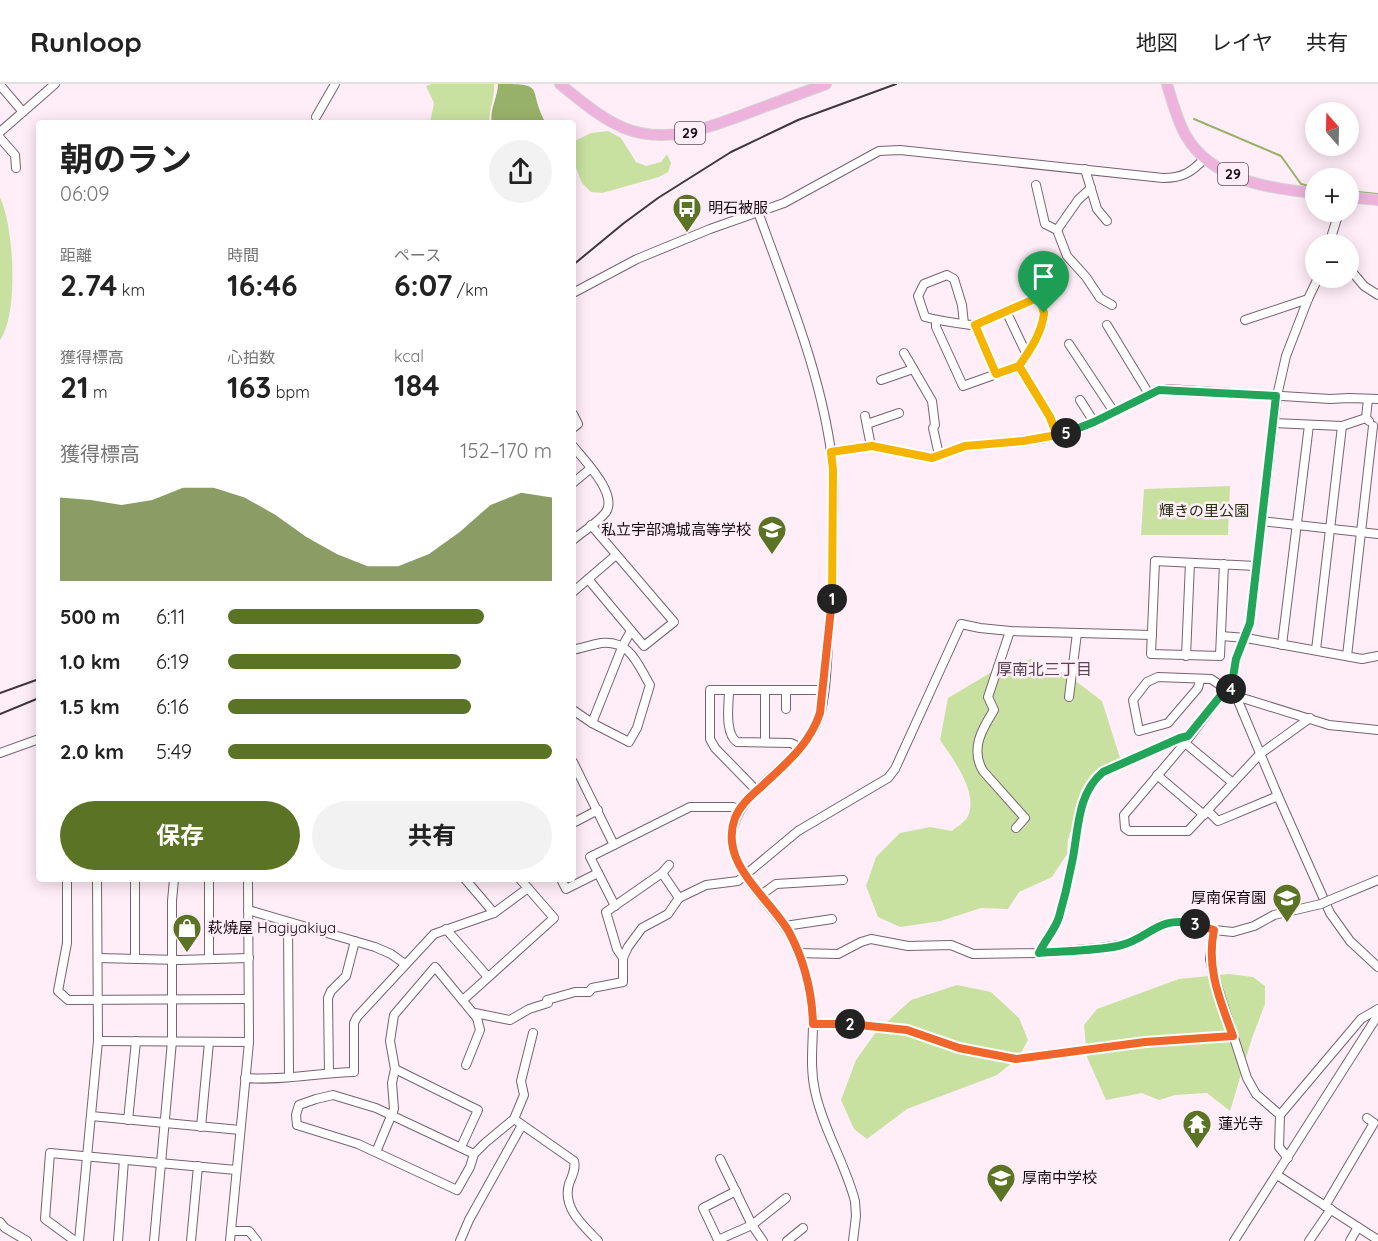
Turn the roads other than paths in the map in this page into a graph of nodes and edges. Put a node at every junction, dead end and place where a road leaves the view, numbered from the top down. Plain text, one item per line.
1 (335, 84) edge
2 (560, 84) edge
3 (826, 84) edge
4 (1167, 84) edge
5 (0, 85) edge
6 (52, 85) edge
7 (23, 112) junction
8 (316, 117) dead end
9 (0, 132) edge
10 (0, 138) edge
11 (1205, 158) junction
12 (16, 168) dead end
13 (1085, 169) junction
14 (1036, 185) dead end
15 (1091, 188) junction
16 (1305, 193) edge
17 (1359, 198) edge
18 (1378, 200) edge
19 (758, 212) junction
20 (1107, 221) dead end
21 (1057, 230) junction
22 (1359, 280) edge
23 (1313, 288) edge
24 (576, 291) edge
25 (1378, 295) edge
26 (1308, 299) junction
27 (1112, 305) dead end
28 (1006, 311) junction
29 (936, 320) junction
30 (1245, 320) dead end
31 (964, 324) junction
32 (975, 325) junction
33 (1107, 325) dead end
34 (1069, 344) dead end
35 (904, 353) dead end
36 (1027, 355) junction
37 (1019, 366) junction
38 (913, 369) junction
39 (996, 374) junction
40 (881, 380) dead end
41 (1149, 394) junction
42 (1276, 396) junction
43 (1368, 399) junction
44 (1378, 399) edge
45 (1080, 400) dead end
46 (1114, 412) junction
47 (899, 413) dead end
48 (1366, 418) junction
49 (1094, 422) junction
50 (1273, 423) junction
51 (1309, 425) junction
52 (1342, 426) junction
53 (1375, 427) edge
54 (1057, 435) junction
55 (872, 446) junction
56 (576, 450) edge
57 (831, 452) junction
58 (939, 455) junction
59 (591, 468) junction
60 (576, 480) edge
61 (1261, 521) junction
62 (591, 525) junction
63 (1297, 525) junction
64 (1329, 529) junction
65 (1360, 532) junction
66 (1378, 534) edge
67 (576, 538) edge
68 (616, 555) junction
69 (1190, 563) junction
70 (1224, 564) junction
71 (1256, 566) junction
72 (588, 579) junction
73 (576, 589) edge
74 (631, 631) junction
75 (1010, 631) junction
76 (1077, 633) junction
77 (1152, 635) junction
78 (1221, 636) junction
79 (1246, 638) junction
80 (623, 645) junction
81 (1282, 645) junction
82 (1316, 650) junction
83 (576, 651) edge
84 (1186, 656) junction
85 (1347, 656) junction
86 (1378, 656) edge
87 (998, 666) junction
88 (1072, 669) junction
89 (1200, 680) junction
90 (729, 690) junction
91 (765, 690) junction
92 (786, 690) junction
93 (823, 690) junction
94 (1231, 691) junction
95 (1069, 697) dead end
96 (786, 709) dead end
97 (576, 712) edge
98 (1310, 718) junction
99 (592, 723) junction
100 (1378, 730) edge
101 (1187, 740) junction
102 (35, 741) edge
103 (765, 742) junction
104 (801, 748) junction
105 (0, 753) edge
106 (1260, 754) junction
107 (1157, 776) junction
108 (577, 779) edge
109 (1233, 783) junction
110 (757, 791) junction
111 (1278, 796) junction
112 (598, 810) junction
113 (740, 810) junction
114 (1206, 813) junction
115 (576, 822) edge
116 (1016, 828) dead end
117 (614, 844) junction
118 (669, 865) dead end
119 (598, 873) junction
120 (662, 873) junction
121 (745, 875) junction
122 (843, 880) dead end
123 (1378, 880) edge
124 (67, 882) edge
125 (97, 882) edge
126 (135, 882) edge
127 (174, 882) edge
128 (209, 882) edge
129 (248, 882) edge
130 (468, 882) edge
131 (523, 882) edge
132 (562, 882) edge
133 (528, 888) junction
134 (761, 895) junction
135 (679, 898) junction
136 (615, 906) junction
137 (248, 910) junction
138 (494, 913) junction
139 (832, 919) dead end
140 (288, 921) junction
141 (784, 926) junction
142 (446, 929) junction
143 (1214, 930) junction
144 (356, 941) junction
145 (798, 953) junction
146 (1039, 953) junction
147 (98, 958) junction
148 (249, 958) junction
149 (622, 958) junction
150 (135, 959) junction
151 (209, 959) junction
152 (172, 960) junction
153 (405, 964) junction
154 (1378, 967) edge
155 (488, 977) junction
156 (172, 999) junction
157 (248, 999) junction
158 (97, 1000) junction
159 (463, 1000) junction
160 (1378, 1009) edge
161 (475, 1013) junction
162 (1378, 1015) edge
163 (813, 1024) junction
164 (534, 1033) dead end
165 (1233, 1036) junction
166 (98, 1041) junction
167 (136, 1041) junction
168 (172, 1041) junction
169 (209, 1042) junction
170 (249, 1042) junction
171 (466, 1065) dead end
172 (394, 1069) junction
173 (329, 1073) junction
174 (289, 1076) junction
175 (245, 1078) junction
176 (392, 1115) junction
177 (1280, 1115) junction
178 (91, 1116) junction
179 (1367, 1118) dead end
180 (514, 1119) junction
181 (128, 1120) junction
182 (165, 1123) junction
183 (522, 1125) junction
184 (201, 1127) junction
185 (240, 1130) junction
186 (461, 1147) junction
187 (376, 1152) junction
188 (474, 1154) junction
189 (87, 1156) junction
190 (1288, 1158) junction
191 (720, 1159) dead end
192 (124, 1160) junction
193 (161, 1162) junction
194 (198, 1166) junction
195 (236, 1170) junction
196 (1277, 1175) junction
197 (736, 1191) junction
198 (786, 1198) dead end
199 (1328, 1208) junction
200 (0, 1222) edge
201 (752, 1225) junction
202 (1358, 1227) junction
203 (802, 1228) dead end
204 (231, 1231) junction
205 (1378, 1240) edge
206 (27, 1241) edge
207 (77, 1241) edge
208 (118, 1241) edge
209 (154, 1241) edge
210 (190, 1241) edge
211 (230, 1241) edge
212 (257, 1241) edge
213 (460, 1241) edge
214 (598, 1241) edge
215 (763, 1241) edge
216 (787, 1241) edge
217 (853, 1241) edge
218 (1234, 1241) edge
219 (1309, 1241) edge
220 (1350, 1241) edge

1 - 8 street
2 - 3 main road, 29
4 - 11 main road, 29
5 - 7 street
6 - 7 street
7 - 9 street
10 - 12 street
11 - 13 street
11 - 16 main road, 29
13 - 15 street
13 - 19 street
14 - 21 street
15 - 20 street
15 - 21 street
17 - 18 main road
19 - 24 street
19 - 57 street
21 - 27 street
22 - 25 street
23 - 26 street
26 - 30 street
26 - 42 street
28 - 32 street
28 - 36 street
28 - 36 street
29 - 31 street
29 - 31 street
29 - 39 street
31 - 32 street
32 - 39 street
33 - 41 street
34 - 46 street
35 - 38 street
36 - 37 street
37 - 39 street
37 - 54 street
38 - 40 street
38 - 58 street
41 - 42 street
41 - 46 street
42 - 43 street
42 - 50 street
43 - 44 street
43 - 48 street
45 - 49 street
46 - 49 street
47 - 55 street
48 - 52 street
48 - 53 street
49 - 54 street
50 - 51 street
50 - 61 street
51 - 52 street
51 - 63 street
52 - 64 street
53 - 65 street
54 - 58 street
55 - 57 street
55 - 58 street
56 - 59 street
57 - 93 street
59 - 60 street
59 - 62 street
61 - 63 street
61 - 71 street
62 - 67 street
62 - 68 street
63 - 64 street
63 - 81 street
64 - 65 street
64 - 82 street
65 - 66 street
65 - 85 street
68 - 72 street
68 - 74 street
69 - 70 street
69 - 77 street
69 - 84 street
70 - 71 street
70 - 78 street
71 - 79 street
72 - 73 street
72 - 74 street
74 - 80 street
75 - 76 street
75 - 87 street
75 - 121 street
76 - 77 street
76 - 88 street
77 - 84 street
78 - 79 street
78 - 84 street
79 - 81 street
79 - 94 street
80 - 83 street
80 - 99 street
80 - 99 street
81 - 82 street
82 - 85 street
85 - 86 street
87 - 88 street
87 - 116 street
88 - 95 street
89 - 89 street
89 - 94 street
90 - 91 street
90 - 103 street
90 - 110 street
91 - 92 street
91 - 103 street
92 - 93 street
92 - 96 street
93 - 104 street
94 - 98 street
94 - 101 street
94 - 106 street
97 - 99 street
98 - 100 street
98 - 106 street
101 - 107 street
101 - 109 street
101 - 146 street
102 - 105 street
103 - 104 street
104 - 110 street
106 - 109 street
106 - 111 street
107 - 114 street
107 - 114 street
108 - 112 street
109 - 114 street
110 - 113 street
111 - 114 street
111 - 154 street
112 - 115 street
112 - 117 street
113 - 117 street
113 - 121 street
117 - 119 street
118 - 120 street
119 - 132 street
119 - 136 street
120 - 135 street
120 - 136 street
121 - 134 street
121 - 135 street
122 - 134 street
123 - 143 street, bridge
124 - 158 street
125 - 147 street
126 - 150 street
127 - 152 street
128 - 151 street
129 - 137 street
130 - 138 street
131 - 133 street
133 - 138 street
133 - 155 street
134 - 141 street
135 - 149 street
136 - 149 street
137 - 140 street
137 - 148 street
138 - 142 street
139 - 141 street
140 - 144 street
140 - 174 street
141 - 145 street
142 - 153 street
142 - 155 street
143 - 146 street
143 - 165 street
144 - 153 street
144 - 173 street
145 - 146 street
145 - 163 street
147 - 150 street
147 - 158 street
148 - 151 street
148 - 157 street
149 - 161 street
150 - 152 street
151 - 152 street
152 - 156 street
153 - 173 street
155 - 159 street
156 - 157 street
156 - 158 street
156 - 168 street
157 - 170 street
158 - 166 street
159 - 161 street
159 - 172 street
160 - 177 street
161 - 171 street
162 - 190 street
163 - 165 street
163 - 217 street
164 - 180 street
165 - 177 street
166 - 167 street
166 - 178 street
167 - 168 street
167 - 181 street
168 - 169 street
168 - 182 street
169 - 170 street
169 - 184 street
170 - 175 street
172 - 176 street
172 - 186 street
173 - 174 street
174 - 175 street
175 - 185 street
176 - 186 street
176 - 187 street
176 - 187 street
177 - 190 street
178 - 181 street
178 - 189 street
179 - 199 street
180 - 183 street
180 - 188 street
181 - 182 street
182 - 184 street
182 - 193 street
183 - 213 street
183 - 214 street
184 - 185 street
185 - 195 street
186 - 188 street
187 - 188 street
189 - 192 street
189 - 207 street
189 - 207 street
190 - 196 street
191 - 197 street
192 - 193 street
192 - 208 street
193 - 194 street
193 - 209 street
194 - 195 street
194 - 210 street
195 - 204 street
196 - 199 street
196 - 218 street
197 - 201 street
197 - 201 street
198 - 201 street
199 - 202 street
199 - 219 street
200 - 206 street
201 - 215 street
202 - 205 street
202 - 220 street
203 - 216 street
204 - 211 street
204 - 212 street

